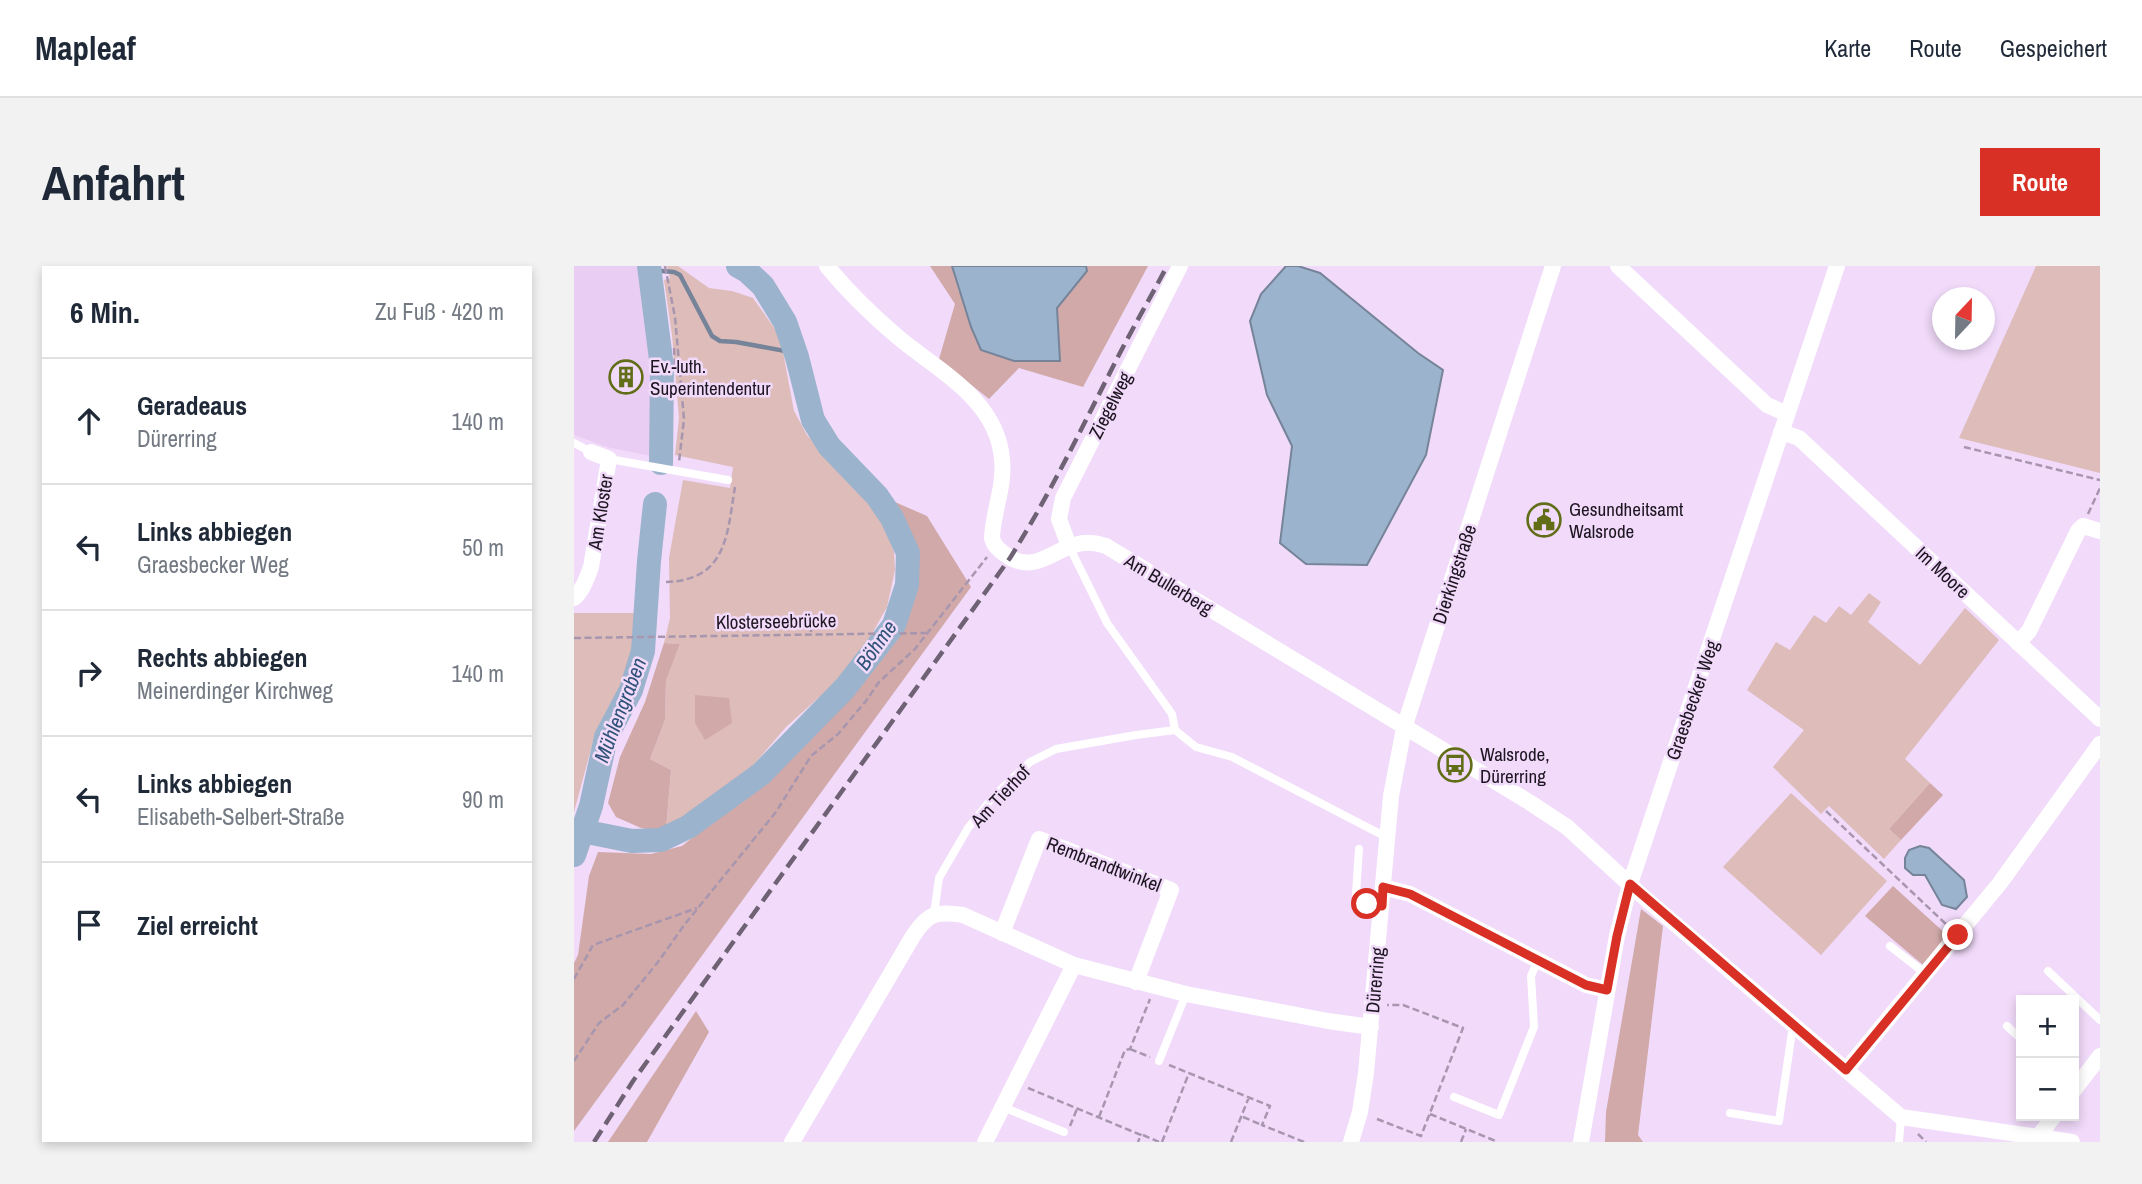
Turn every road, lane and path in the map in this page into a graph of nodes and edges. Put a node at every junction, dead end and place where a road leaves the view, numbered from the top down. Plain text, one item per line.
1 (664, 266) edge
2 (827, 266) edge
3 (1180, 266) edge
4 (1553, 266) edge
5 (1618, 266) edge
6 (1837, 266) edge
7 (674, 348) dead end
8 (677, 357) junction
9 (675, 367) dead end
10 (1787, 414) junction
11 (1781, 432) junction
12 (574, 443) edge
13 (1964, 447) dead end
14 (591, 452) joint
15 (609, 459) junction
16 (677, 472) junction
17 (2100, 480) edge
18 (732, 481) joint
19 (2100, 488) edge
20 (2083, 526) junction
21 (2100, 531) edge
22 (995, 546) junction
23 (1069, 546) junction
24 (666, 582) dead end
25 (574, 598) edge
26 (811, 625) dead end
27 (926, 633) junction
28 (811, 634) junction
29 (574, 638) edge
30 (2018, 643) junction
31 (2100, 719) edge
32 (1404, 728) junction
33 (1175, 730) junction
34 (2100, 744) edge
35 (1826, 811) dead end
36 (1388, 838) junction
37 (1359, 849) dead end
38 (1630, 884) junction
39 (1383, 887) junction
40 (1382, 906) junction
41 (701, 907) junction
42 (934, 914) junction
43 (1002, 933) junction
44 (1958, 935) junction
45 (1890, 946) dead end
46 (1538, 960) junction
47 (1074, 965) junction
48 (2048, 971) dead end
49 (1926, 974) junction
50 (574, 979) edge
51 (1136, 982) junction
52 (1155, 986) junction
53 (1607, 990) junction
54 (1186, 993) junction
55 (1384, 1006) dead end
56 (2100, 1020) edge
57 (1793, 1025) junction
58 (2007, 1026) dead end
59 (1371, 1027) junction
60 (2016, 1034) edge
61 (1130, 1049) junction
62 (2100, 1056) edge
63 (574, 1060) edge
64 (1159, 1060) junction
65 (1846, 1070) junction
66 (1189, 1073) junction
67 (1015, 1082) junction
68 (2079, 1083) edge
69 (1249, 1097) junction
70 (1454, 1097) dead end
71 (1003, 1107) junction
72 (1730, 1113) dead end
73 (1430, 1114) junction
74 (1099, 1117) junction
75 (1241, 1117) junction
76 (1901, 1117) junction
77 (1377, 1119) dead end
78 (2050, 1121) edge
79 (1262, 1125) junction
80 (1466, 1129) junction
81 (1064, 1132) dead end
82 (1141, 1135) junction
83 (2038, 1137) junction
84 (792, 1142) edge
85 (985, 1142) edge
86 (1138, 1142) edge
87 (1160, 1142) edge
88 (1231, 1142) edge
89 (1304, 1142) edge
90 (1351, 1142) edge
91 (1461, 1142) edge
92 (1498, 1142) edge
93 (1581, 1142) edge
94 (1899, 1142) edge
95 (2072, 1142) edge

1 - 8 path
2 - 22 street
3 - 23 street, Ziegelweg
4 - 32 street, Dierkingstraße
5 - 10 street
6 - 10 street, Graesbecker Weg
7 - 8 path
8 - 9 path
8 - 16 path
10 - 11 street, Graesbecker Weg
11 - 30 street, Im Moore
11 - 38 street, Graesbecker Weg
12 - 14 lane, Am Kloster
13 - 17 path
14 - 15 street, Am Kloster
15 - 16 lane
15 - 25 street, Am Kloster
16 - 18 lane
18 - 24 path
19 - 20 path
20 - 21 street
20 - 30 street
22 - 23 street, Am Bullerberg
22 - 27 path
23 - 32 street, Am Bullerberg
23 - 33 lane
26 - 28 path
27 - 28 path, Klosterseebrücke
27 - 41 path
28 - 29 path, Klosterseebrücke
30 - 31 street, Im Moore
32 - 36 street, Dierkingstraße
32 - 38 street, Am Bullerberg
33 - 36 lane
33 - 42 lane, Am Tierhof
34 - 44 street
35 - 44 path
36 - 39 street, Dierkingstraße
37 - 40 lane
38 - 53 street, Graesbecker Weg
38 - 57 street, Am Bullerberg
39 - 40 street, Dürerring
39 - 46 street
40 - 59 street, Dürerring
41 - 50 path
41 - 63 path
42 - 43 street, Dürerring
42 - 84 street
43 - 47 street, Dürerring
43 - 51 street, Rembrandtwinkel
44 - 49 street
45 - 49 lane
46 - 53 street
46 - 70 lane
47 - 51 street, Dürerring
47 - 67 street
48 - 56 lane
49 - 65 street
51 - 52 street, Dürerring
52 - 54 street, Dürerring
52 - 61 path
53 - 93 street, Graesbecker Weg
54 - 59 street, Dürerring
54 - 64 lane
55 - 73 path
57 - 65 street, Am Bullerberg
57 - 72 lane
58 - 60 lane
59 - 90 street, Dürerring
61 - 64 path
61 - 74 path
62 - 68 street
64 - 66 path
65 - 76 street, Am Bullerberg
66 - 69 path
66 - 87 path
67 - 71 street
67 - 74 path
69 - 75 path
69 - 79 path
71 - 81 lane
71 - 85 street
73 - 77 path
73 - 80 path
74 - 82 path
75 - 79 path
75 - 88 path
76 - 83 street
76 - 94 lane
78 - 83 street
79 - 89 path
80 - 91 path
80 - 92 path
82 - 86 path
82 - 87 path
83 - 95 street

